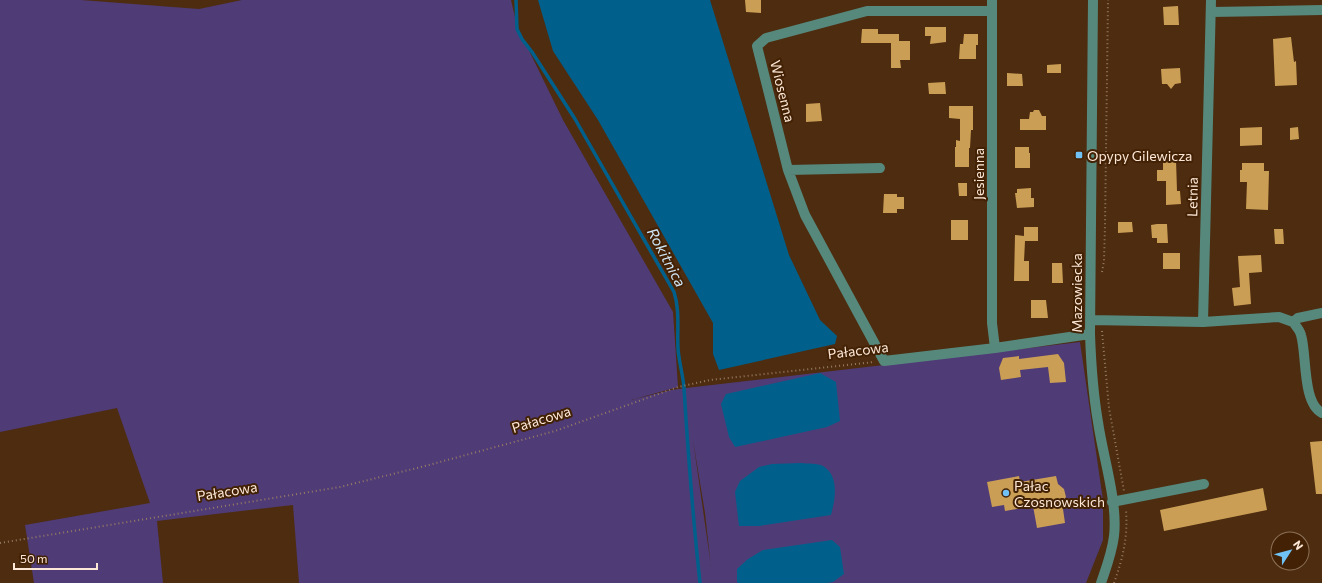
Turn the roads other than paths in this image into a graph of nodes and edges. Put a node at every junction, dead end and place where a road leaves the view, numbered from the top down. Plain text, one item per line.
1 (992, 0) edge
2 (1093, 0) edge
3 (1211, 0) edge
4 (1320, 7) edge
5 (992, 11) junction
6 (1211, 12) junction
7 (880, 168) dead end
8 (788, 170) junction
9 (1322, 313) edge
10 (1090, 320) junction
11 (1203, 322) junction
12 (1293, 322) junction
13 (1090, 334) junction
14 (995, 348) junction
15 (884, 361) joint
16 (1322, 413) edge
17 (1204, 484) dead end
18 (1112, 502) junction
19 (1101, 583) edge

1 - 5 street, Jesienna
2 - 10 street, Mazowiecka
3 - 6 street, Letnia
4 - 6 street
5 - 8 street, Wiosenna
5 - 14 street, Jesienna
6 - 11 street, Letnia
7 - 8 street
8 - 15 street, Wiosenna
9 - 12 street
10 - 11 street
10 - 13 street, Mazowiecka
11 - 12 street
12 - 16 street
13 - 14 street, Pałacowa
13 - 18 street, Mazowiecka
14 - 15 street, Pałacowa
17 - 18 street
18 - 19 street, Mazowiecka

